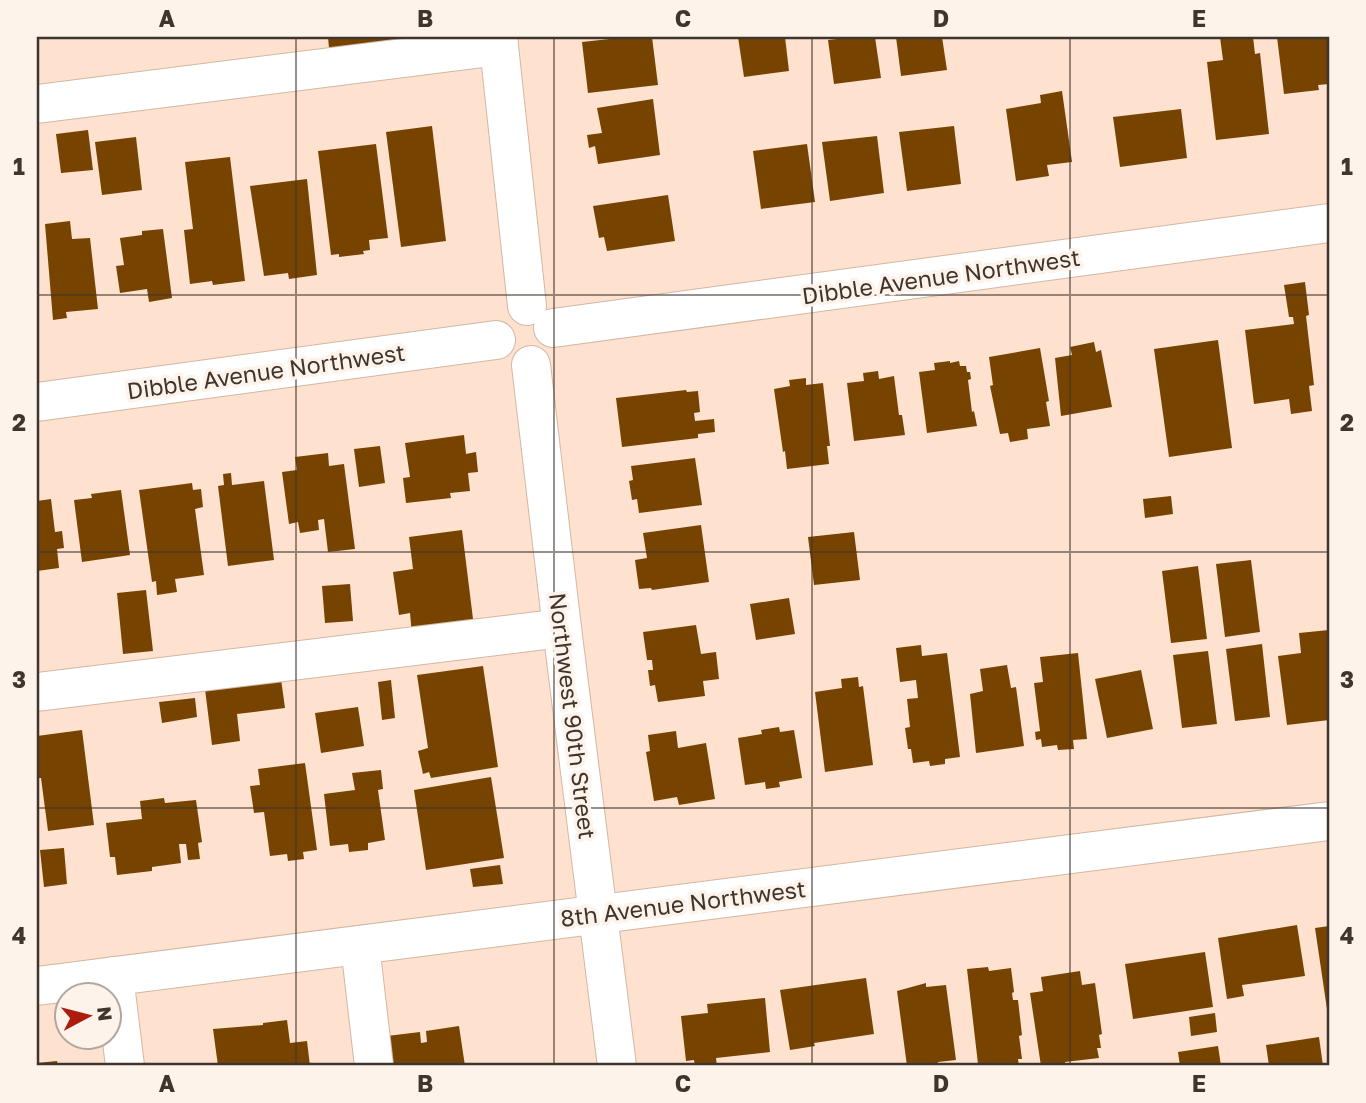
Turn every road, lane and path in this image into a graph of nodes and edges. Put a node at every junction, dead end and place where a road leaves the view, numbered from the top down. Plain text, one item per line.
1 (498, 42) edge
2 (37, 104) edge
3 (1329, 223) edge
4 (540, 317) junction
5 (496, 340) junction
6 (531, 365) junction
7 (37, 402) edge
8 (562, 628) junction
9 (37, 692) edge
10 (1329, 821) edge
11 (598, 914) junction
12 (360, 945) junction
13 (114, 976) junction
14 (37, 986) edge
15 (125, 1066) edge
16 (374, 1066) edge
17 (617, 1066) edge

1 - 2 street
1 - 4 street
3 - 4 street, Dibble Avenue Northwest
4 - 5 street
4 - 6 street
5 - 6 street
5 - 7 street, Dibble Avenue Northwest
6 - 8 street, Northwest 90th Street
8 - 9 street
8 - 11 street, Northwest 90th Street
10 - 11 street, 8th Avenue Northwest
11 - 12 street, 8th Avenue Northwest
11 - 17 street, Northwest 90th Street
12 - 13 street, 8th Avenue Northwest
12 - 16 street
13 - 14 street, 8th Avenue Northwest
13 - 15 street

